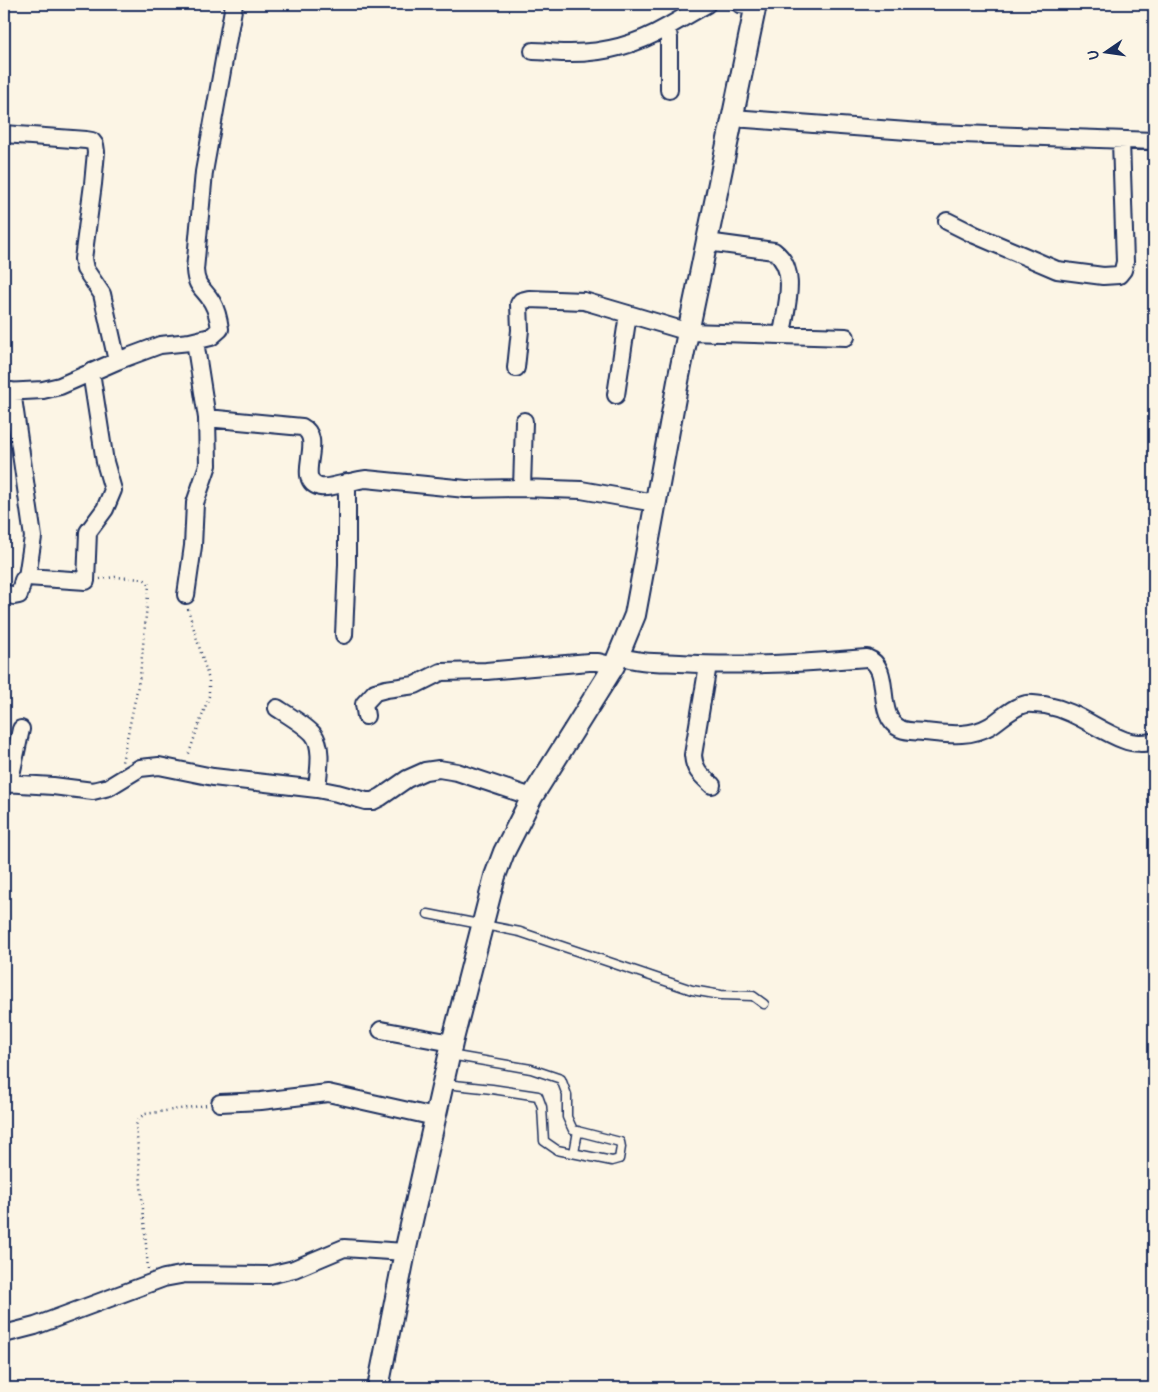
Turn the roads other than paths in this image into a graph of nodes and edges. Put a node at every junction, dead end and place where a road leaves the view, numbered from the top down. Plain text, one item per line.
1 (234, 4) edge
2 (707, 4) edge
3 (751, 4) edge
4 (667, 27) junction
5 (533, 51) dead end
6 (669, 90) dead end
7 (733, 118) junction
8 (4, 134) edge
9 (1121, 141) junction
10 (1154, 141) edge
11 (947, 220) dead end
12 (707, 242) junction
13 (628, 314) junction
14 (689, 332) junction
15 (782, 334) junction
16 (846, 337) dead end
17 (195, 341) junction
18 (117, 360) junction
19 (516, 368) dead end
20 (91, 372) junction
21 (8, 392) edge
22 (616, 396) dead end
23 (207, 418) junction
24 (524, 421) dead end
25 (346, 482) junction
26 (522, 488) junction
27 (655, 503) junction
28 (27, 576) junction
29 (4, 593) edge
30 (186, 595) road end
31 (344, 635) dead end
32 (616, 661) junction
33 (708, 665) junction
34 (277, 708) dead end
35 (366, 716) dead end
36 (21, 729) dead end
37 (1154, 742) edge
38 (6, 783) edge
39 (712, 785) dead end
40 (317, 790) junction
41 (532, 797) junction
42 (428, 914) dead end
43 (482, 925) junction
44 (764, 1004) dead end
45 (381, 1030) dead end
46 (451, 1049) junction
47 (443, 1084) junction
48 (220, 1103) road end
49 (435, 1117) junction
50 (578, 1131) junction
51 (574, 1153) junction
52 (405, 1252) junction
53 (4, 1334) edge
54 (378, 1388) edge

1 - 17 street
2 - 4 street
3 - 7 street
4 - 5 street
4 - 6 street
7 - 9 street
7 - 12 street
8 - 18 street
9 - 10 street
9 - 11 street
12 - 14 street
12 - 15 street
13 - 14 street
13 - 19 street
13 - 22 street
14 - 15 street
14 - 27 street
15 - 16 street
17 - 18 street
17 - 23 street
18 - 20 street
20 - 21 street
20 - 28 street
21 - 28 street
23 - 25 street
23 - 30 street
24 - 26 street
25 - 26 street
25 - 31 street
26 - 27 street
27 - 32 street
28 - 29 street
32 - 33 street
32 - 35 street
32 - 41 street
33 - 37 street
33 - 39 street
34 - 40 street
36 - 38 street
38 - 40 street
40 - 41 street
41 - 43 street
42 - 43 lane
43 - 44 lane
43 - 46 street
45 - 46 street
46 - 47 street
46 - 50 lane
47 - 49 street
47 - 51 lane
48 - 49 street
49 - 52 street
50 - 51 lane
50 - 51 lane
52 - 53 street
52 - 54 street

